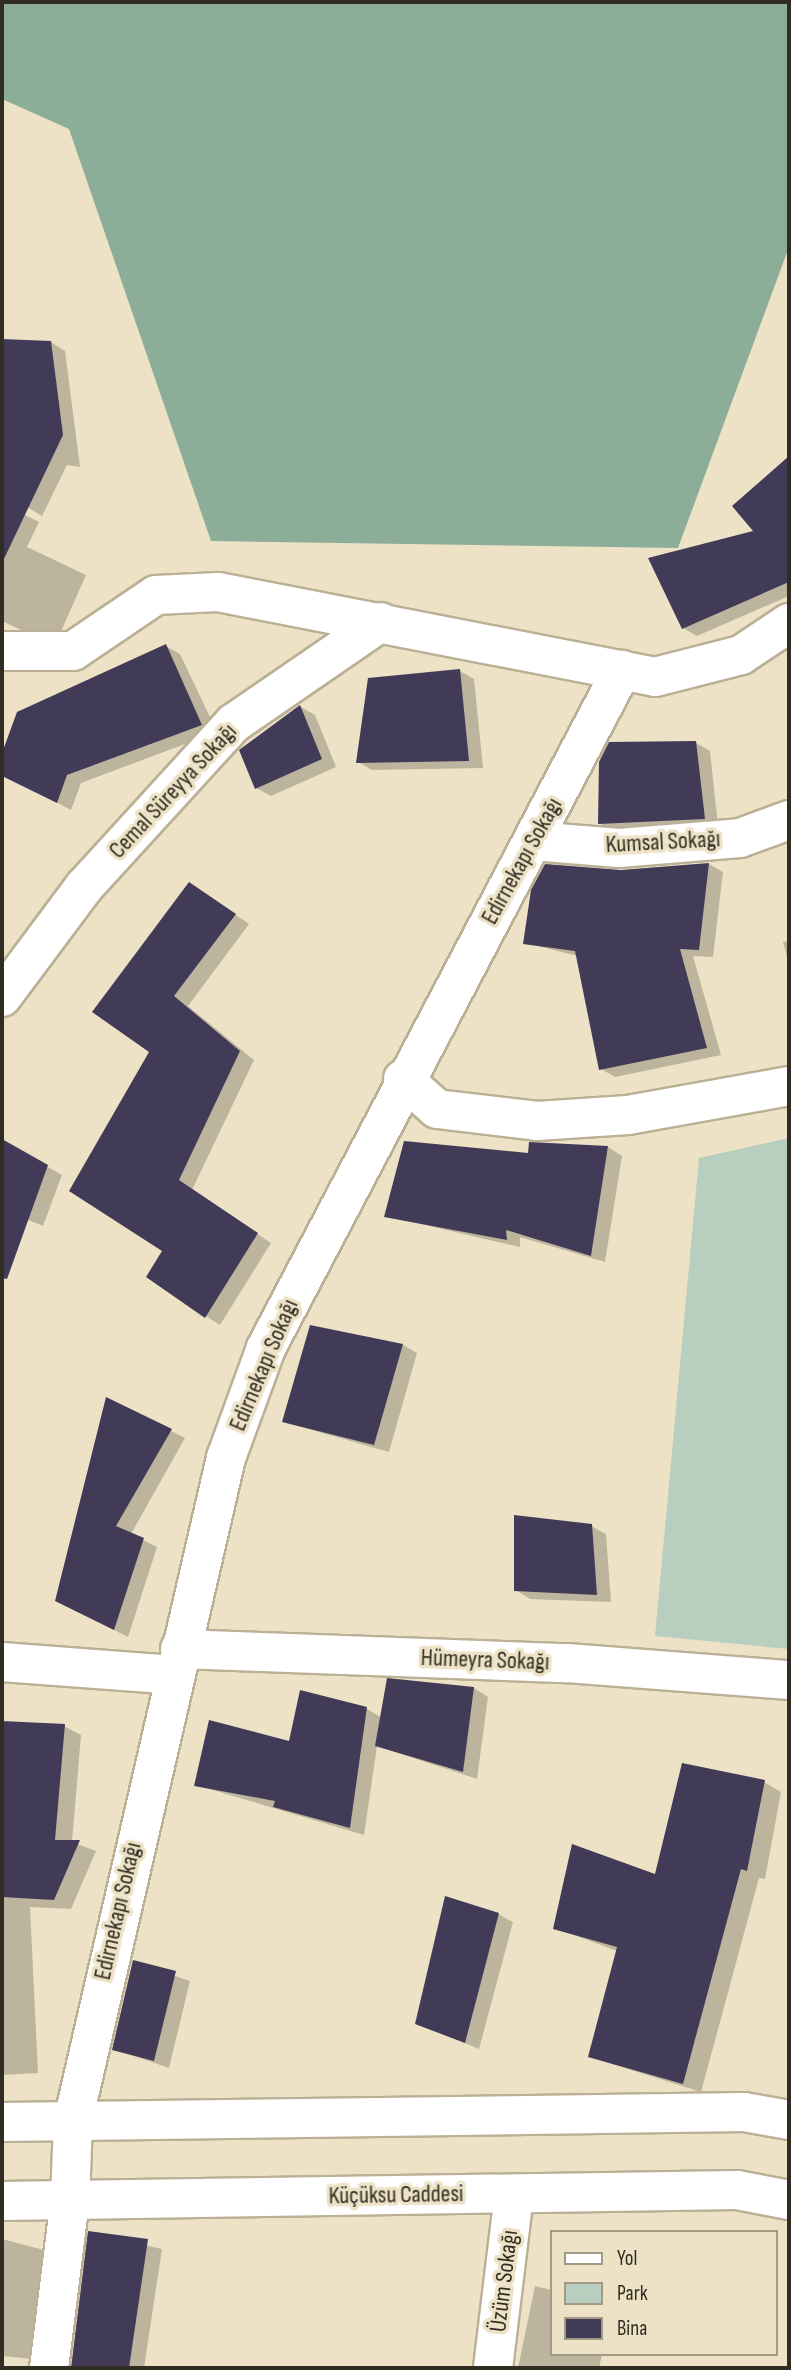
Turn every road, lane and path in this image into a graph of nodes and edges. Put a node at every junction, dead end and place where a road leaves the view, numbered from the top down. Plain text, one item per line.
1 (381, 622) junction
2 (789, 623) edge
3 (2, 651) edge
4 (622, 670) junction
5 (789, 820) edge
6 (533, 841) junction
7 (2, 997) edge
8 (403, 1079) junction
9 (789, 1086) edge
10 (2, 1662) edge
11 (177, 1662) junction
12 (789, 1680) edge
13 (789, 2120) edge
14 (73, 2121) junction
15 (2, 2122) edge
16 (514, 2194) junction
17 (70, 2200) junction
18 (789, 2200) edge
19 (2, 2201) edge
20 (49, 2368) edge
21 (493, 2368) edge

1 - 3 street
1 - 4 street
1 - 7 street, Cemal Süreyya Sokağı
2 - 4 street
4 - 6 street, Edirnekapı Sokağı
5 - 6 street, Kumsal Sokağı
6 - 8 street, Edirnekapı Sokağı
8 - 9 street
8 - 11 street, Edirnekapı Sokağı
10 - 11 street, Hümeyra Sokağı
11 - 12 street, Hümeyra Sokağı
11 - 14 street, Edirnekapı Sokağı
13 - 14 street
14 - 15 street
14 - 17 street, Edirnekapı Sokağı
16 - 17 street, Küçüksu Caddesi
16 - 18 street, Küçüksu Caddesi
16 - 21 street, Üzüm Sokağı
17 - 19 street, Küçüksu Caddesi
17 - 20 street, Edirnekapı Sokağı

